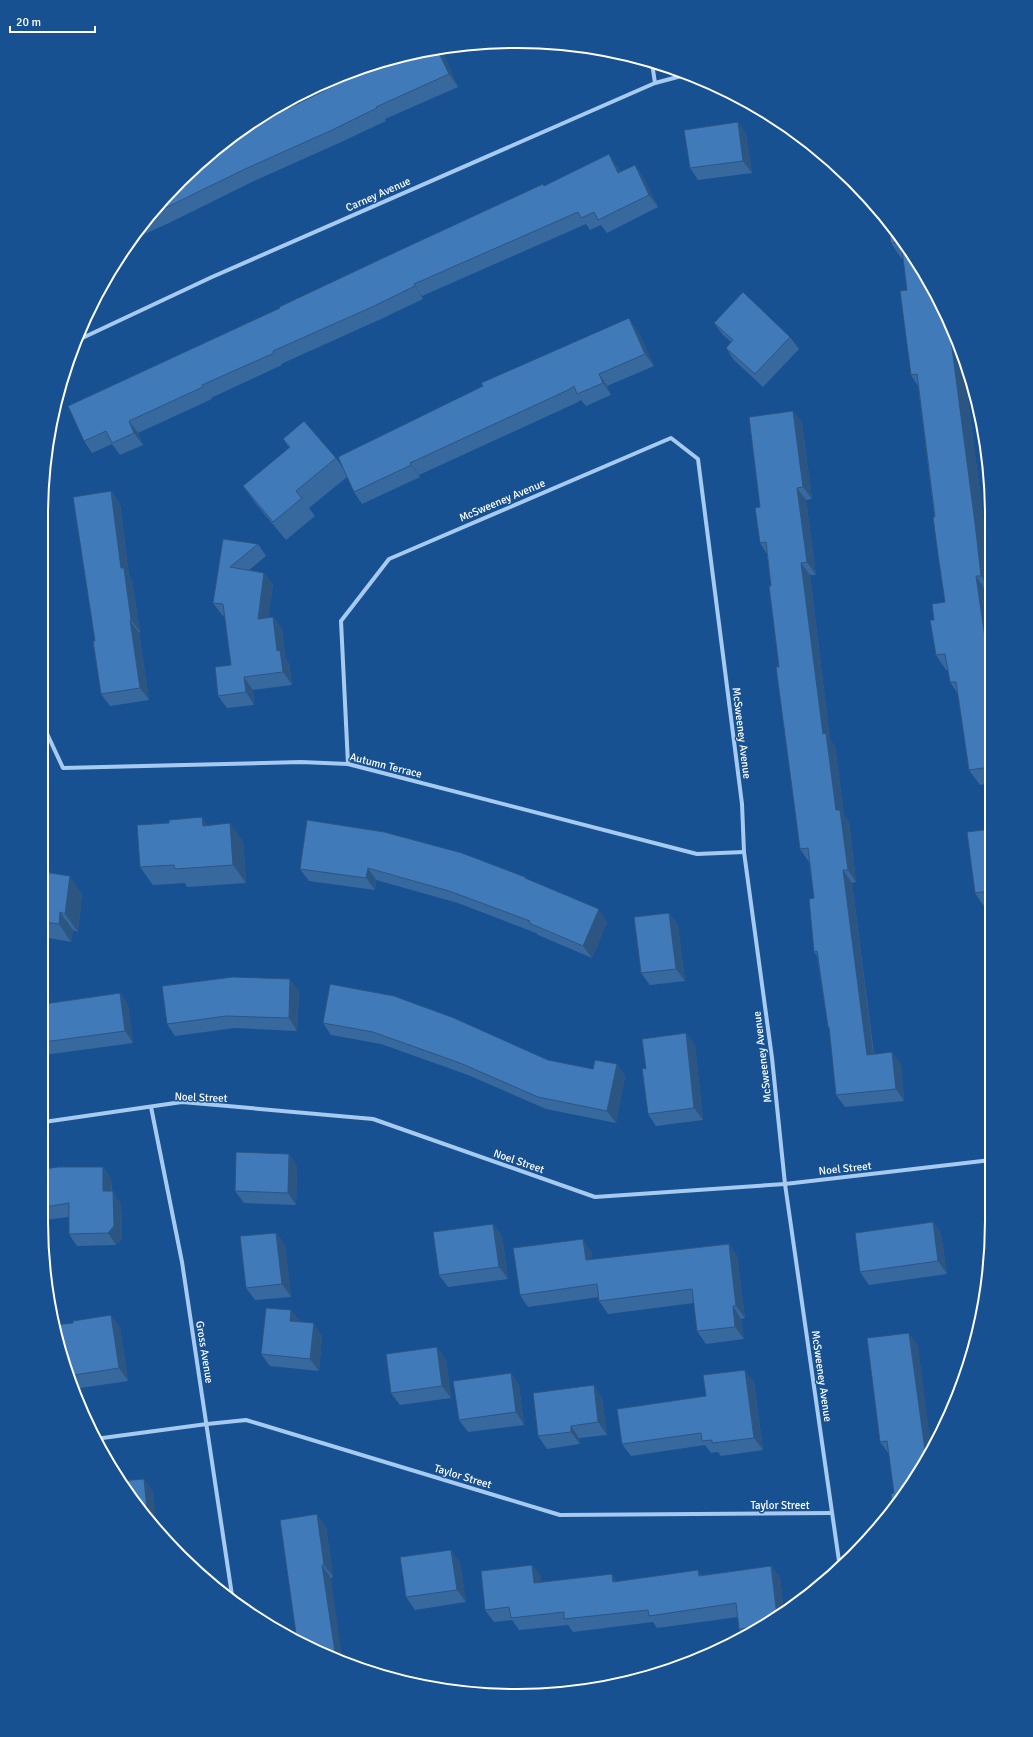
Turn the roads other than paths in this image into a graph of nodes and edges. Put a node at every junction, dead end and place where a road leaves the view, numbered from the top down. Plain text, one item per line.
1 (653, 69) edge
2 (678, 77) edge
3 (655, 83) junction
4 (84, 337) edge
5 (48, 736) edge
6 (348, 764) junction
7 (744, 852) junction
8 (151, 1107) junction
9 (48, 1121) edge
10 (985, 1161) edge
11 (785, 1184) junction
12 (207, 1424) junction
13 (102, 1438) edge
14 (832, 1513) junction
15 (839, 1560) edge
16 (232, 1592) edge

1 - 3 street
2 - 3 street, Carney Avenue
3 - 4 street, Carney Avenue
5 - 6 street, Autumn Terrace
6 - 7 street, Autumn Terrace
6 - 7 street, McSweeney Avenue
7 - 11 street, McSweeney Avenue
8 - 9 street, Noel Street
8 - 11 street, Noel Street
8 - 12 street, Gross Avenue
10 - 11 street, Noel Street
11 - 14 street, McSweeney Avenue
12 - 13 street, Taylor Street
12 - 14 street, Taylor Street
12 - 16 street, Gross Avenue
14 - 15 street, McSweeney Avenue

